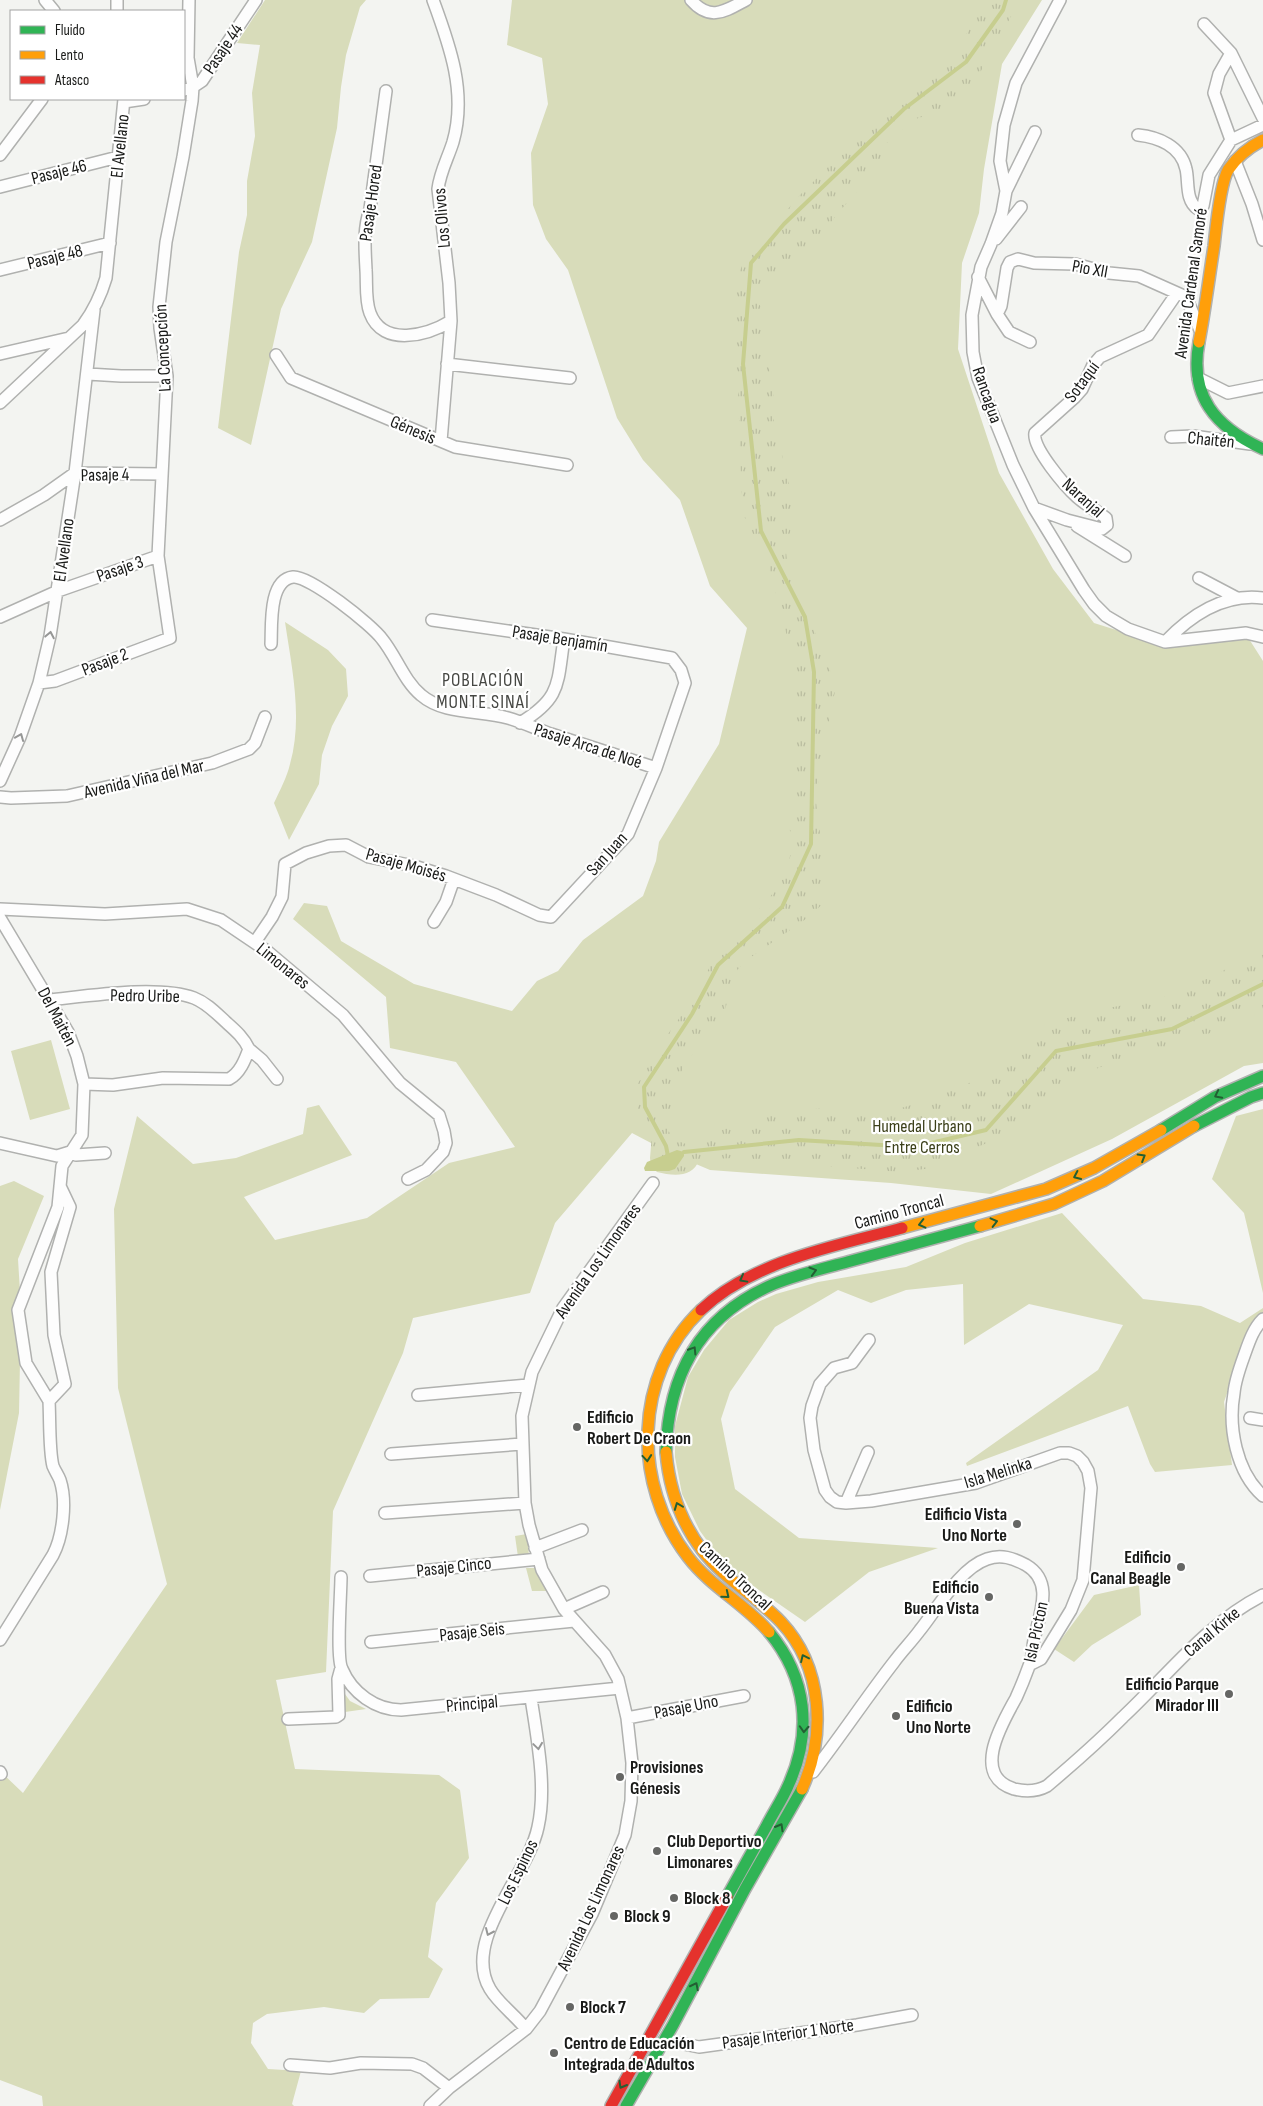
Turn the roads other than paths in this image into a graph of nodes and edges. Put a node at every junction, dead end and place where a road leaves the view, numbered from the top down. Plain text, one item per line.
1 (45, 0) edge
2 (189, 0) edge
3 (256, 0) edge
4 (434, 0) edge
5 (690, 0) edge
6 (746, 0) edge
7 (1060, 0) edge
8 (53, 10) edge
9 (1204, 24) dead end
10 (1231, 53) junction
11 (188, 88) edge
12 (386, 91) dead end
13 (41, 100) edge
14 (123, 100) edge
15 (1263, 118) edge
16 (1263, 125) edge
17 (1035, 132) dead end
18 (1138, 135) dead end
19 (1231, 140) junction
20 (1263, 140) edge
21 (0, 155) edge
22 (118, 157) junction
23 (1235, 161) junction
24 (0, 187) edge
25 (1006, 191) junction
26 (1021, 207) dead end
27 (1263, 240) edge
28 (110, 243) junction
29 (991, 244) junction
30 (0, 270) edge
31 (978, 277) junction
32 (1177, 293) junction
33 (94, 310) junction
34 (997, 314) junction
35 (451, 321) junction
36 (1200, 330) junction
37 (70, 338) junction
38 (1030, 342) dead end
39 (0, 354) edge
40 (276, 356) dead end
41 (448, 364) junction
42 (88, 374) junction
43 (167, 376) junction
44 (570, 378) dead end
45 (1198, 378) junction
46 (1263, 386) edge
47 (0, 403) edge
48 (1034, 436) joint
49 (1171, 437) dead end
50 (441, 441) junction
51 (1252, 444) junction
52 (1263, 449) edge
53 (567, 466) dead end
54 (75, 473) junction
55 (162, 474) junction
56 (1034, 508) junction
57 (0, 520) edge
58 (1067, 520) junction
59 (158, 556) junction
60 (1125, 556) dead end
61 (1199, 578) dead end
62 (58, 591) junction
63 (1237, 598) junction
64 (1263, 598) edge
65 (0, 617) edge
66 (432, 620) dead end
67 (1263, 637) edge
68 (170, 638) joint
69 (564, 639) junction
70 (1165, 642) junction
71 (272, 644) dead end
72 (681, 670) joint
73 (39, 683) junction
74 (265, 718) dead end
75 (520, 723) junction
76 (656, 768) junction
77 (0, 781) edge
78 (0, 797) edge
79 (454, 879) junction
80 (0, 909) edge
81 (551, 917) joint
82 (0, 918) edge
83 (434, 922) dead end
84 (255, 942) junction
85 (49, 1000) junction
86 (249, 1049) junction
87 (1263, 1076) edge
88 (277, 1079) dead end
89 (84, 1084) junction
90 (1263, 1093) edge
91 (0, 1143) edge
92 (70, 1152) junction
93 (105, 1153) dead end
94 (408, 1180) dead end
95 (653, 1182) dead end
96 (60, 1186) junction
97 (1263, 1319) edge
98 (869, 1340) dead end
99 (528, 1385) junction
100 (418, 1395) dead end
101 (49, 1401) junction
102 (1250, 1418) dead end
103 (1263, 1420) edge
104 (522, 1444) junction
105 (868, 1452) dead end
106 (391, 1454) dead end
107 (1263, 1496) edge
108 (846, 1503) junction
109 (525, 1504) junction
110 (385, 1513) dead end
111 (582, 1530) dead end
112 (536, 1548) junction
113 (539, 1559) junction
114 (370, 1576) dead end
115 (341, 1577) dead end
116 (603, 1592) dead end
117 (1263, 1595) edge
118 (564, 1609) junction
119 (574, 1621) junction
120 (0, 1640) edge
121 (371, 1642) dead end
122 (1031, 1664) junction
123 (341, 1668) junction
124 (620, 1688) junction
125 (744, 1696) dead end
126 (531, 1698) junction
127 (1123, 1717) joint
128 (627, 1718) junction
129 (288, 1719) dead end
130 (844, 1732) junction
131 (818, 1733) junction
132 (806, 1781) junction
133 (912, 2015) dead end
134 (526, 2029) junction
135 (664, 2040) junction
136 (290, 2065) dead end
137 (449, 2088) junction
138 (430, 2106) edge
139 (611, 2106) edge
140 (626, 2106) edge

1 - 8 street
2 - 11 street, La Concepción
3 - 11 street, Pasaje 44
4 - 35 street, Los Olivos
5 - 6 street
7 - 25 street, Rancagua
9 - 10 street
10 - 15 street
10 - 19 street
11 - 43 street, La Concepción
12 - 35 street, Pasaje Hored
13 - 21 street
14 - 22 street, El Avellano
16 - 19 street
17 - 25 street
18 - 19 street
20 - 23 main road, Avenida Cardenal Samoré
22 - 24 street, Pasaje 46
22 - 28 street, El Avellano
23 - 27 street
23 - 36 main road, Avenida Cardenal Samoré
25 - 29 street, Rancagua
26 - 29 street
28 - 30 street, Pasaje 48
28 - 33 street, El Avellano
29 - 31 street, Rancagua
31 - 34 street
31 - 56 street, Rancagua
32 - 34 street, Pio XII
32 - 36 street, Pio XII
32 - 48 street, Sotaquí
33 - 37 street, El Avellano
33 - 42 street, El Avellano
34 - 38 street
35 - 41 street, Los Olivos
36 - 45 main road, Avenida Cardenal Samoré
37 - 39 street
37 - 47 street, El Avellano
40 - 50 street, Génesis
41 - 44 street
41 - 50 street, Los Olivos
42 - 43 street
42 - 54 street, El Avellano
43 - 55 street, La Concepción
45 - 46 street
45 - 51 main road, Avenida Cardenal Samoré
48 - 58 street, Naranjal
49 - 51 street, Chaitén
50 - 53 street, Génesis
51 - 52 main road, Avenida Cardenal Samoré
54 - 55 street, Pasaje 4
54 - 57 street, Pasaje 4
54 - 62 street, El Avellano
55 - 59 street, La Concepción
56 - 58 street, Naranjal
56 - 70 street, Rancagua
58 - 60 street, Naranjal
59 - 62 street, Pasaje 3
59 - 68 street, La Concepción
61 - 63 street
62 - 65 street, Pasaje 3
73 -> 62 street, El Avellano
63 - 64 street
63 - 70 street
66 - 69 street, Pasaje Benjamín
67 - 70 street, Rancagua
68 - 73 street, Pasaje 2
69 - 72 street, Pasaje Benjamín
69 - 75 street
71 - 75 street, Pasaje Arca de Noé
72 - 76 street, San Juan
77 -> 73 street, El Avellano
74 - 78 street, Avenida Viña del Mar
75 - 76 street, Pasaje Arca de Noé
76 - 81 street, San Juan
79 - 81 street, Pasaje Moisés
79 - 83 street
79 - 84 street, Pasaje Moisés
80 - 84 street, Limonares
82 - 85 street, Del Maitén
84 - 94 street, Limonares
85 - 86 street, Pedro Uribe
85 - 89 street, Del Maitén
86 - 88 street, Pedro Uribe
86 - 89 street
87 -> 139 main road, Camino Troncal
89 - 92 street, Del Maitén
131 -> 90 main road, Camino Troncal
91 - 92 street
92 - 93 street
92 - 96 street, Del Maitén
95 - 99 street, Avenida Los Limonares
96 - 101 street
96 - 101 street, Del Maitén
97 - 107 street
98 - 108 street
99 - 100 street
99 - 104 street, Avenida Los Limonares
101 - 120 street
102 - 103 street
104 - 106 street
104 - 109 street, Avenida Los Limonares
105 - 108 street
108 - 122 street, Isla Melinka
109 - 110 street
109 - 112 street, Avenida Los Limonares
111 - 112 street
112 - 113 street, Avenida Los Limonares
113 - 114 street, Pasaje Cinco
113 - 118 street, Avenida Los Limonares
115 - 123 street
116 - 118 street
117 - 127 street, Canal Kirke
118 - 119 street, Avenida Los Limonares
119 - 121 street, Pasaje Seis
119 - 124 street, Avenida Los Limonares
122 - 127 street, Isla Picton
122 - 130 street, Isla Picton
123 - 126 street, Principal
123 - 129 street
124 - 126 street, Principal
124 - 128 street, Avenida Los Limonares
125 - 128 street, Pasaje Uno
126 -> 134 street, Los Espinos
128 - 134 street, Avenida Los Limonares
130 - 131 street
130 - 132 street, Isla Picton
131 - 132 main road, Camino Troncal
135 -> 132 main road, Camino Troncal
133 - 135 street, Pasaje Interior 1 Norte
134 - 137 street, Avenida Los Limonares
135 - 140 main road, Camino Troncal
136 - 137 street
137 - 138 street, Avenida Los Limonares

